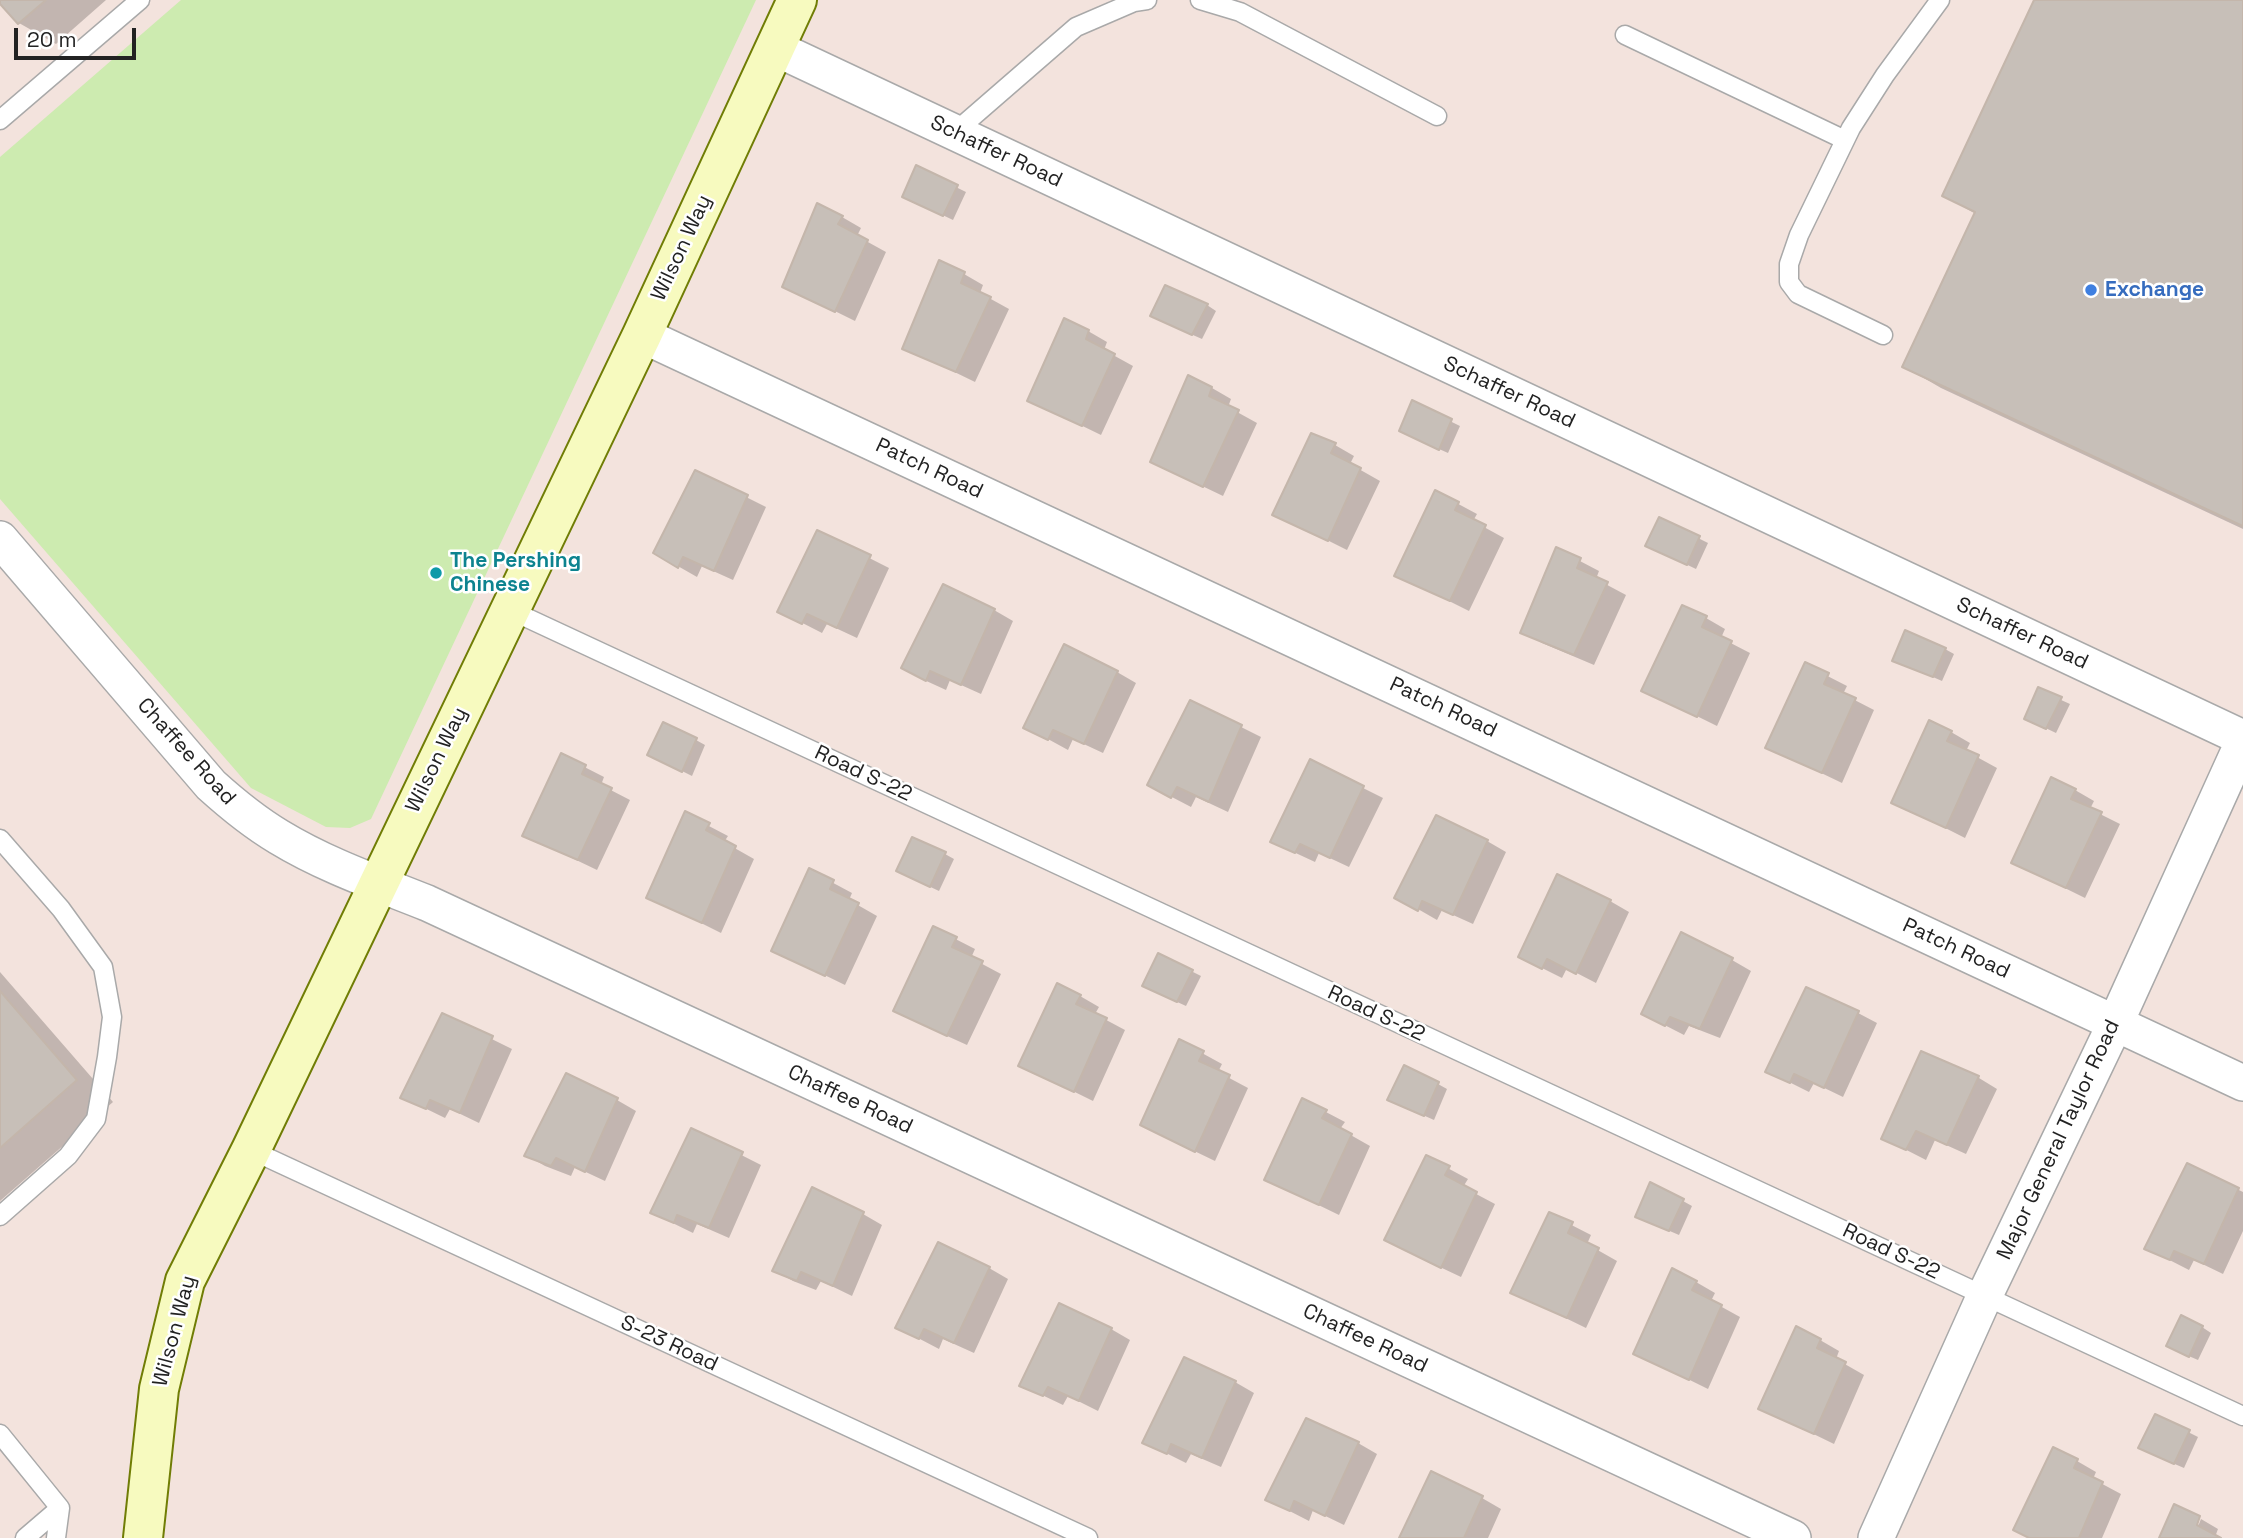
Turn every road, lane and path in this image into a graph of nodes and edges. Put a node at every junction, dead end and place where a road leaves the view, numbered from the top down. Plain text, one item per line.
1 (140, 0) edge
2 (797, 0) edge
3 (1147, 0) edge
4 (1200, 0) edge
5 (1940, 0) edge
6 (1625, 35) dead end
7 (775, 48) junction
8 (1437, 116) dead end
9 (0, 119) edge
10 (955, 132) junction
11 (1845, 140) junction
12 (642, 335) junction
13 (1883, 335) dead end
14 (0, 539) edge
15 (510, 610) junction
16 (2243, 740) edge
17 (0, 839) edge
18 (377, 883) junction
19 (2115, 1024) junction
20 (2243, 1083) edge
21 (251, 1150) junction
22 (0, 1216) edge
23 (1985, 1295) junction
24 (2243, 1416) edge
25 (0, 1434) edge
26 (60, 1508) junction
27 (25, 1538) edge
28 (56, 1538) edge
29 (143, 1538) edge
30 (1088, 1538) edge
31 (1793, 1538) edge
32 (1876, 1538) edge

1 - 9 lane
2 - 7 street, Wilson Way
3 - 10 lane
4 - 8 lane
5 - 11 lane
6 - 11 lane
7 - 10 street, Schaffer Road
7 - 12 street, Wilson Way
10 - 16 street, Schaffer Road
11 - 13 lane
12 - 15 street, Wilson Way
12 - 19 street, Patch Road
14 - 18 street, Chaffee Road
15 - 18 street, Wilson Way
15 - 23 lane, Road S-22
16 - 19 street, Major General Taylor Road
17 - 22 lane
18 - 21 street, Wilson Way
18 - 31 street, Chaffee Road
19 - 20 street, Patch Road
19 - 23 street, Major General Taylor Road
21 - 29 street, Wilson Way
21 - 30 lane, S-23 Road
23 - 24 lane, Road S-22
23 - 32 street, Major General Taylor Road
25 - 26 lane
26 - 27 lane
26 - 28 lane

